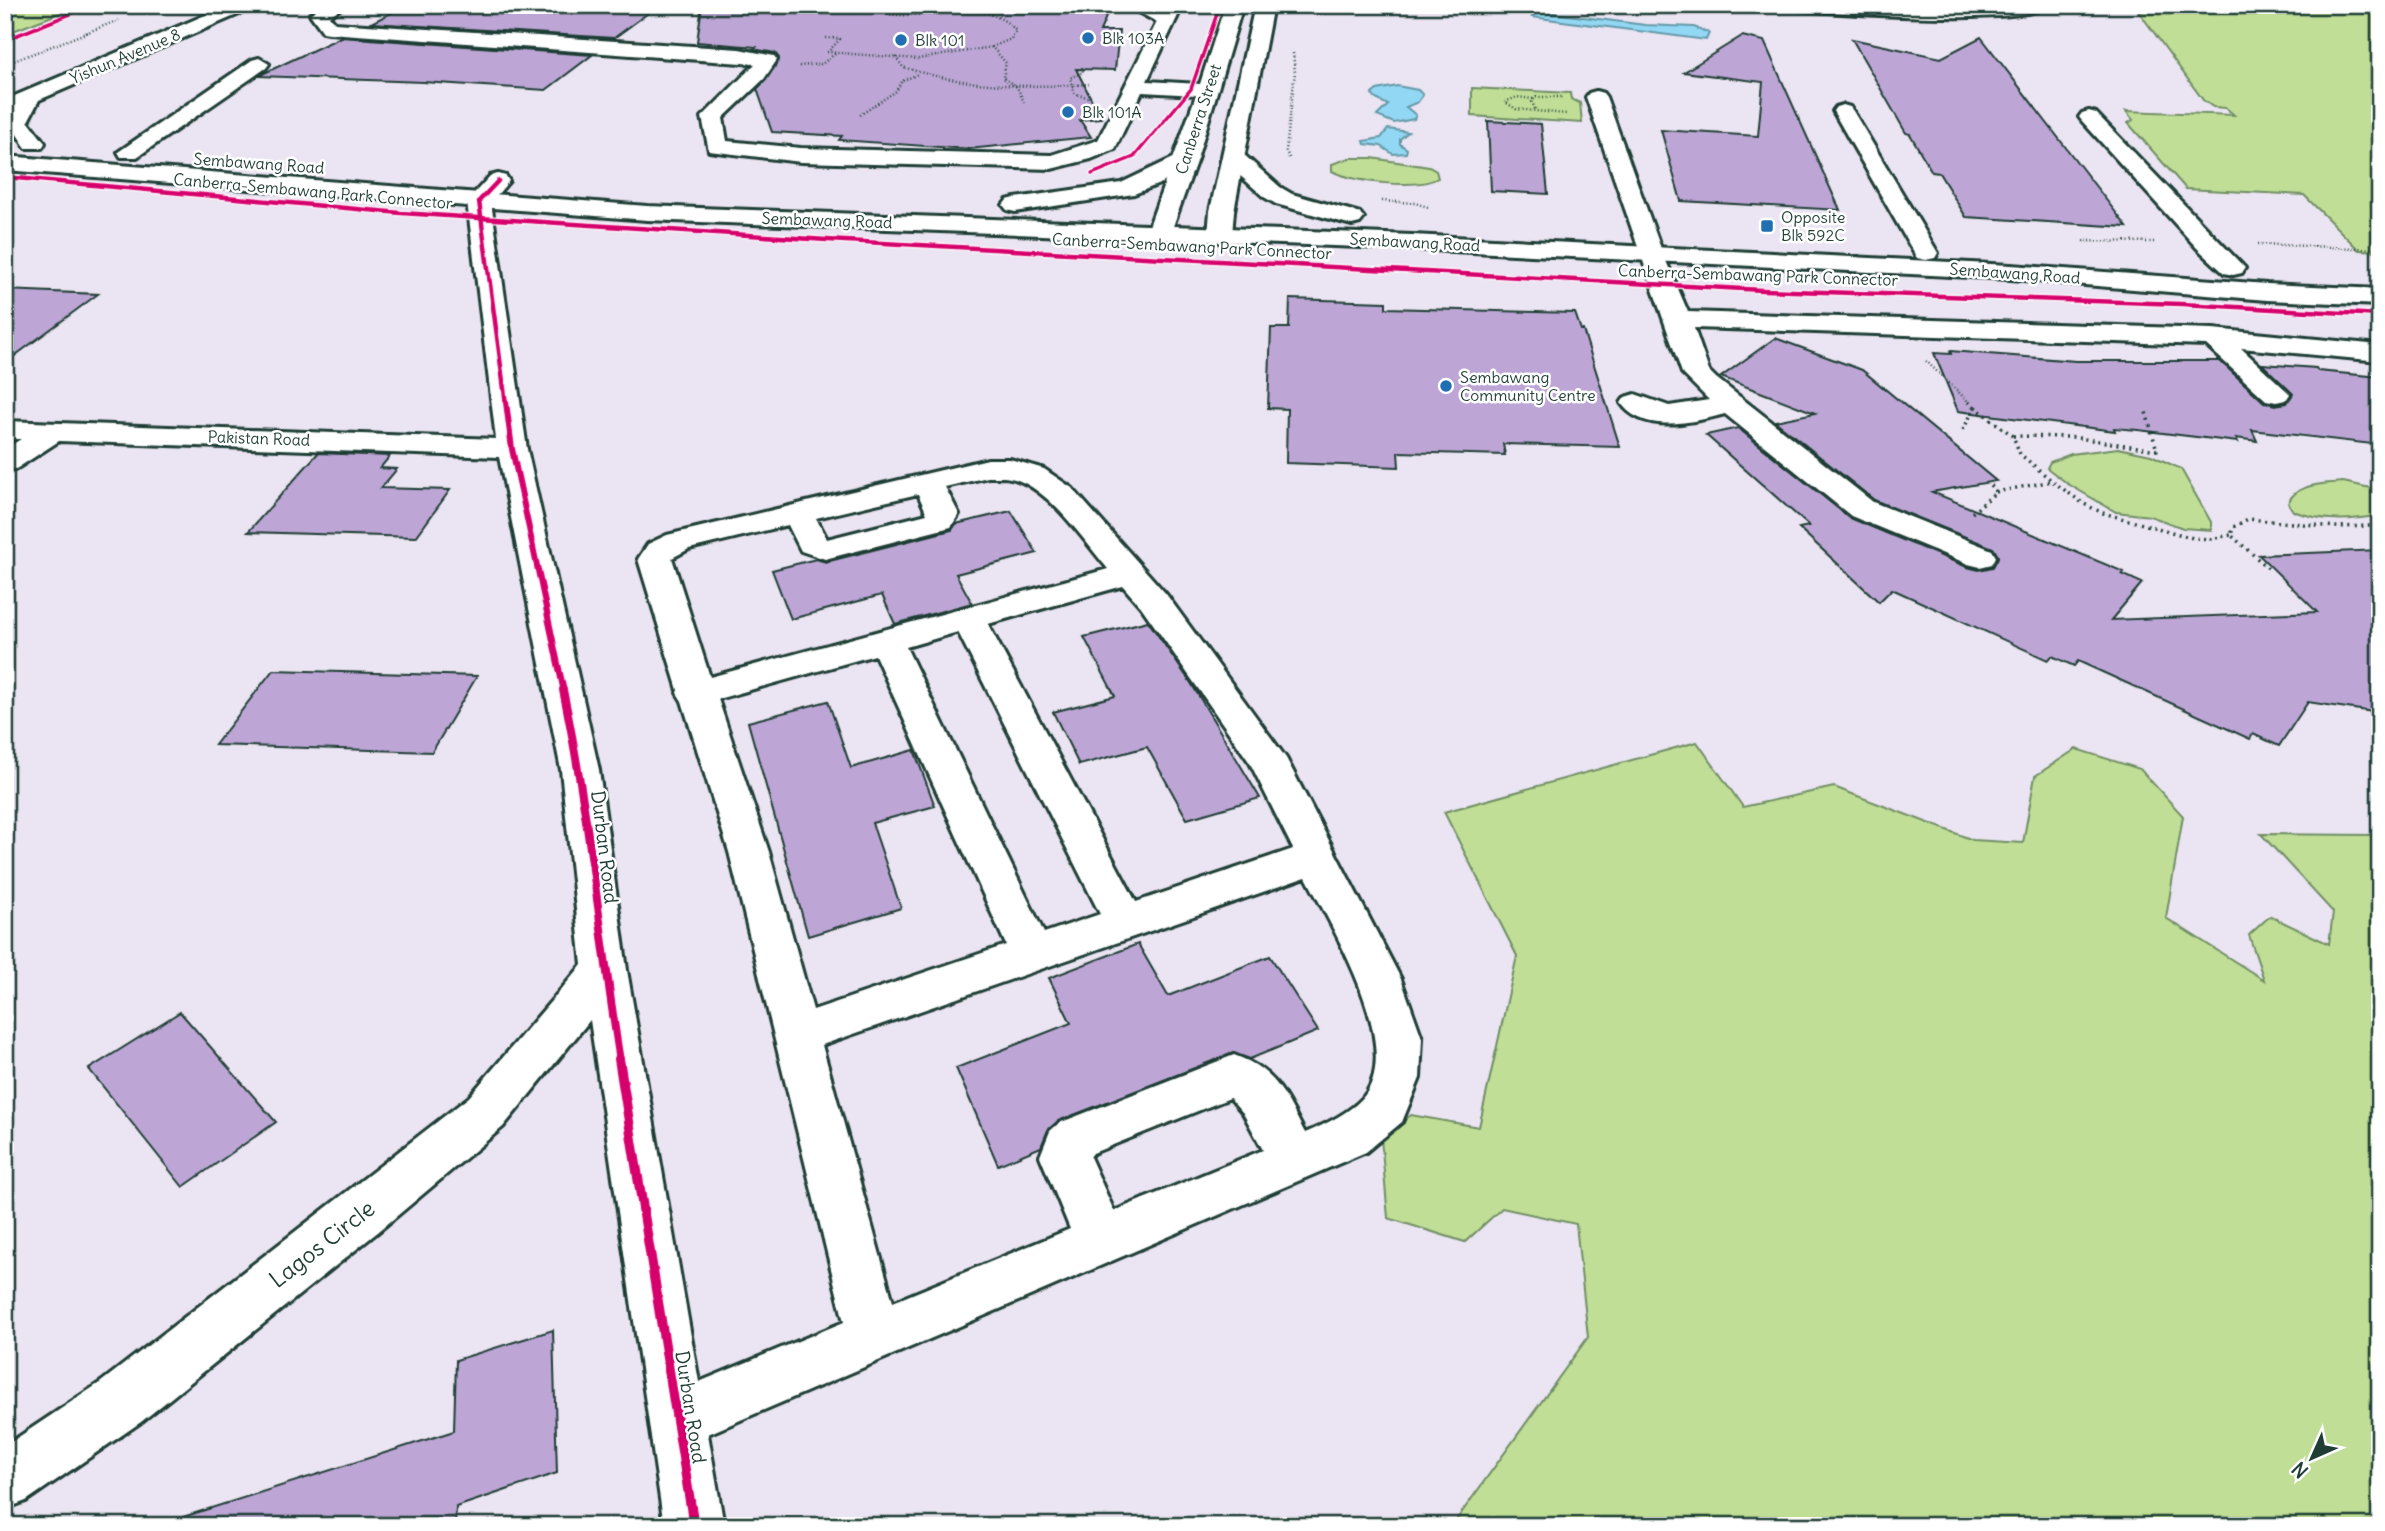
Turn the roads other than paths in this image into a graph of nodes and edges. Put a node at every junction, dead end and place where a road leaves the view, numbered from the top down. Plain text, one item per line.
1 (245, 5) edge
2 (337, 5) edge
3 (1134, 5) edge
4 (1234, 5) edge
5 (1264, 5) edge
6 (1801, 5) edge
7 (2040, 5) edge
8 (1170, 12) edge
9 (592, 32) dead end
10 (548, 43) junction
11 (259, 64) dead end
12 (1135, 86) junction
13 (1207, 90) junction
14 (31, 96) junction
15 (1599, 106) road end
16 (5, 107) edge
17 (1843, 111) dead end
18 (2089, 117) dead end
19 (818, 139) dead end
20 (5, 141) edge
21 (34, 144) junction
22 (129, 152) junction
23 (801, 155) junction
24 (1234, 158) junction
25 (1186, 159) junction
26 (5, 163) edge
27 (498, 181) junction
28 (552, 184) dead end
29 (835, 198) dead end
30 (479, 201) junction
31 (1015, 205) junction
32 (1352, 218) junction
33 (1163, 221) junction
34 (1221, 223) junction
35 (1648, 245) junction
36 (1926, 253) junction
37 (2233, 268) junction
38 (2380, 274) edge
39 (2380, 297) edge
40 (1678, 320) junction
41 (2213, 337) junction
42 (2380, 353) edge
43 (2276, 394) dead end
44 (1635, 403) dead end
45 (1730, 403) junction
46 (5, 430) edge
47 (52, 432) junction
48 (512, 449) junction
49 (5, 463) edge
50 (1980, 557) dead end
51 (1130, 574) junction
52 (968, 618) junction
53 (886, 641) junction
54 (695, 692) junction
55 (1317, 857) junction
56 (1125, 922) junction
57 (1032, 954) junction
58 (605, 971) junction
59 (797, 1035) junction
60 (1294, 1161) junction
61 (1101, 1241) junction
62 (875, 1337) junction
63 (677, 1419) junction
64 (5, 1480) edge
65 (694, 1526) edge

1 - 14 main road, Yishun Avenue 8
2 - 10 main road
3 - 8 main road
4 - 13 main road, Canberra Street
5 - 24 main road, Canberra Street
6 - 7 main road
8 - 12 main road
9 - 10 main road
10 - 23 main road
11 - 22 main road
12 - 13 main road
12 - 23 main road
13 - 25 main road, Canberra Street
14 - 16 main road, Yishun Avenue 8
14 - 21 main road
15 - 35 main road
17 - 36 main road, Sembawang Road
18 - 37 main road
19 - 23 main road
20 - 21 main road, Sembawang Road
21 - 22 main road, Sembawang Road
22 - 27 main road, Sembawang Road
24 - 32 main road
24 - 34 main road, Canberra Street
25 - 31 main road
25 - 33 main road, Canberra Street
26 - 30 main road, Sembawang Road
27 - 28 main road, Sembawang Road
27 - 30 main road
29 - 31 main road, Sembawang Road
30 - 33 main road, Sembawang Road
30 - 48 main road, Durban Road
31 - 33 main road, Sembawang Road
32 - 34 main road, Sembawang Road
32 - 35 main road, Sembawang Road
33 - 34 main road, Sembawang Road
34 - 35 main road, Sembawang Road
35 - 36 main road, Sembawang Road
35 - 39 main road, Sembawang Road
35 - 40 main road
36 - 37 main road, Sembawang Road
37 - 38 main road, Sembawang Road
40 - 41 main road
40 - 45 main road
41 - 42 main road
41 - 43 main road
44 - 45 main road
45 - 50 main road
46 - 47 main road, Pakistan Road
47 - 48 main road, Pakistan Road
47 - 49 main road
48 - 58 main road, Durban Road
51 - 52 main road
51 - 54 main road
51 - 55 main road
52 - 53 main road
52 - 56 main road
53 - 54 main road
53 - 57 main road
54 - 59 main road
55 - 56 main road
55 - 60 main road
56 - 57 main road
57 - 59 main road
58 - 63 main road, Durban Road
58 - 64 main road, Lagos Circle
59 - 62 main road
60 - 61 main road
60 - 61 main road
61 - 62 main road
62 - 63 main road
63 - 65 main road, Durban Road

